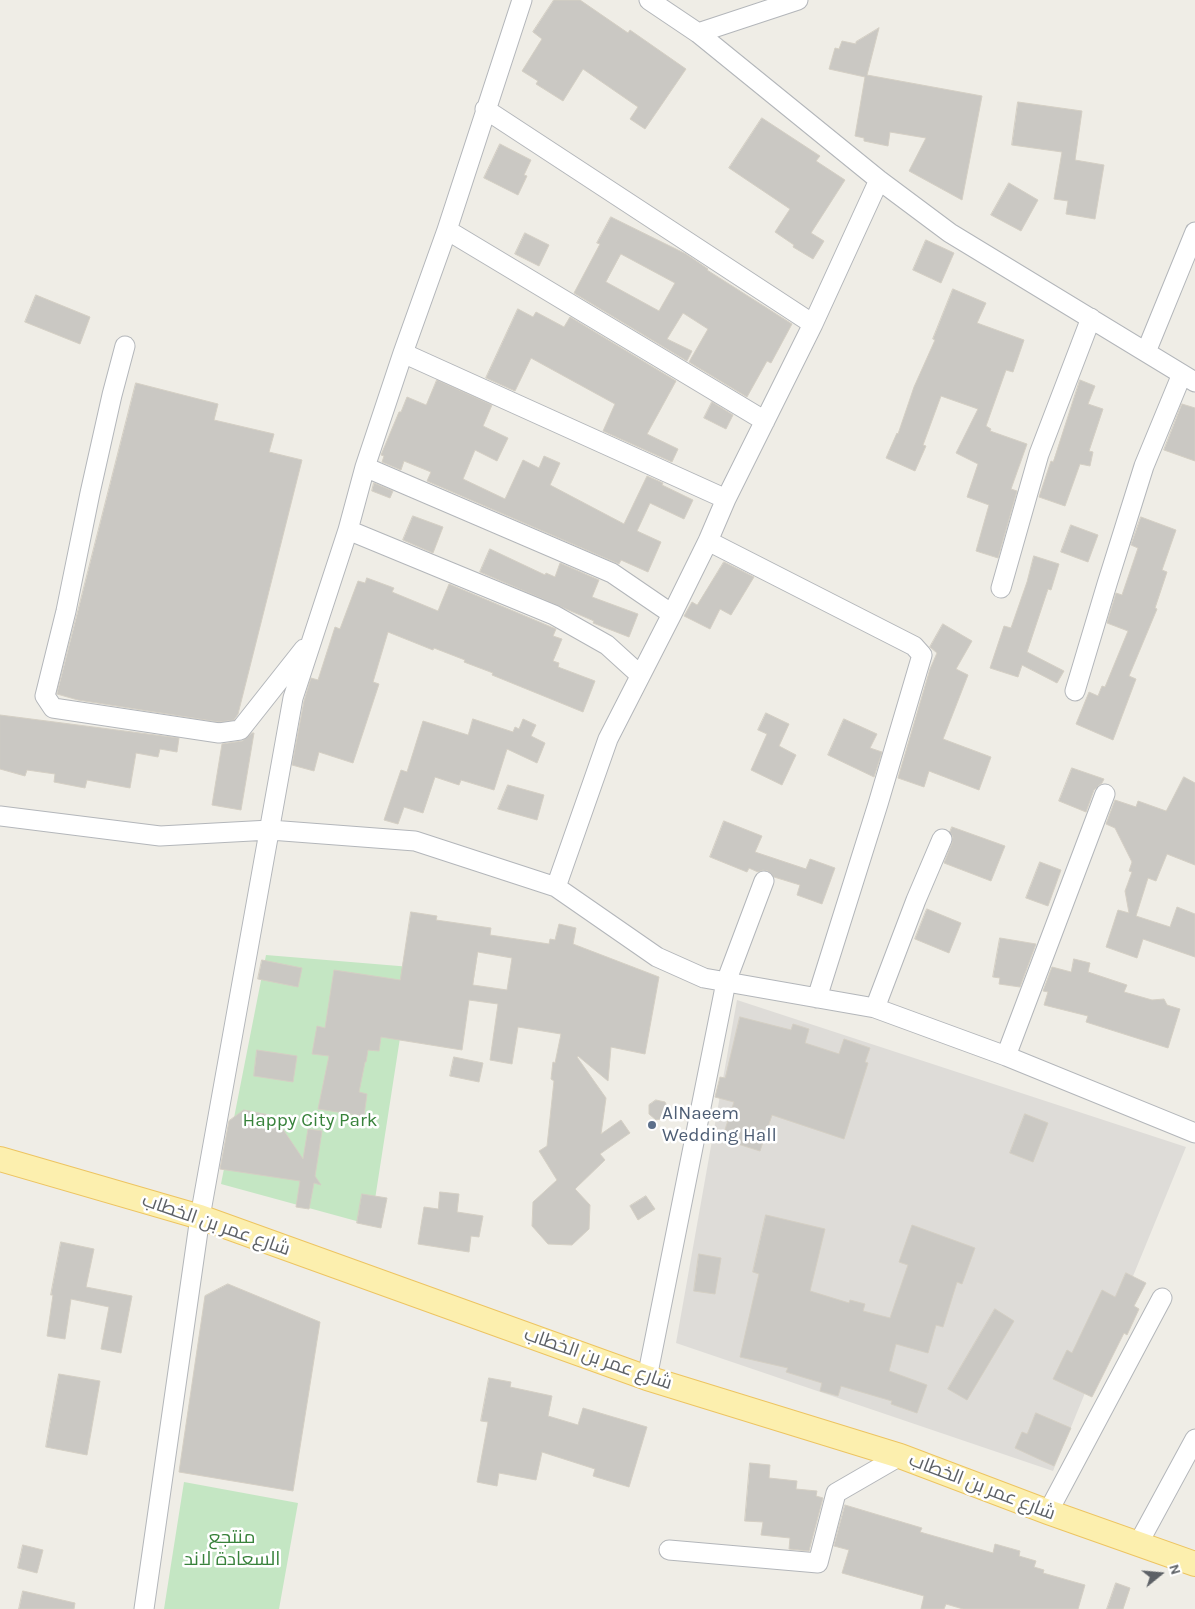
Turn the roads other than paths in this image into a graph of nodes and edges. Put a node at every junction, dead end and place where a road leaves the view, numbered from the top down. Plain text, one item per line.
1 (522, 0) edge
2 (650, 0) edge
3 (798, 0) edge
4 (698, 33) junction
5 (485, 109) junction
6 (879, 180) junction
7 (447, 230) junction
8 (1195, 232) edge
9 (1091, 318) junction
10 (813, 324) junction
11 (125, 346) dead end
12 (1146, 352) junction
13 (403, 353) junction
14 (1189, 378) edge
15 (765, 420) junction
16 (365, 467) junction
17 (726, 500) junction
18 (348, 530) junction
19 (708, 541) junction
20 (1001, 588) dead end
21 (672, 614) junction
22 (313, 637) junction
23 (640, 676) junction
24 (1075, 691) dead end
25 (1105, 794) dead end
26 (0, 816) edge
27 (270, 830) junction
28 (942, 839) dead end
29 (764, 880) dead end
30 (556, 887) junction
31 (726, 982) junction
32 (817, 998) junction
33 (875, 1008) junction
34 (1006, 1056) junction
35 (1195, 1133) edge
36 (0, 1159) edge
37 (200, 1217) junction
38 (1162, 1298) dead end
39 (647, 1378) junction
40 (1195, 1439) edge
41 (900, 1456) junction
42 (1048, 1512) junction
43 (1138, 1544) junction
44 (669, 1550) dead end
45 (1195, 1564) edge
46 (144, 1609) edge

1 - 5 street
2 - 4 street
3 - 4 street
4 - 6 street
5 - 7 street
5 - 10 street
6 - 9 street
6 - 10 street
7 - 13 street
7 - 15 street
8 - 12 street
9 - 12 street
9 - 20 street
10 - 15 street
11 - 22 street
12 - 14 street
13 - 16 street
13 - 17 street
14 - 24 street
15 - 17 street
16 - 18 street
16 - 21 street
17 - 19 street
18 - 22 street
18 - 23 street
19 - 21 street
19 - 32 street
21 - 23 street
22 - 27 street
23 - 30 street
25 - 34 street
26 - 27 street
27 - 30 street
27 - 37 street
28 - 33 street
29 - 31 street
30 - 31 street
31 - 32 street
31 - 39 street
32 - 33 street
33 - 34 street
34 - 35 street
36 - 37 main road, شارع عمر بن الخطاب
37 - 39 main road, شارع عمر بن الخطاب
37 - 46 street
38 - 42 street
39 - 41 main road, شارع عمر بن الخطاب
40 - 43 street
41 - 42 main road, شارع عمر بن الخطاب
41 - 44 street
42 - 43 main road, شارع عمر بن الخطاب
43 - 45 main road, شارع عمر بن الخطاب

